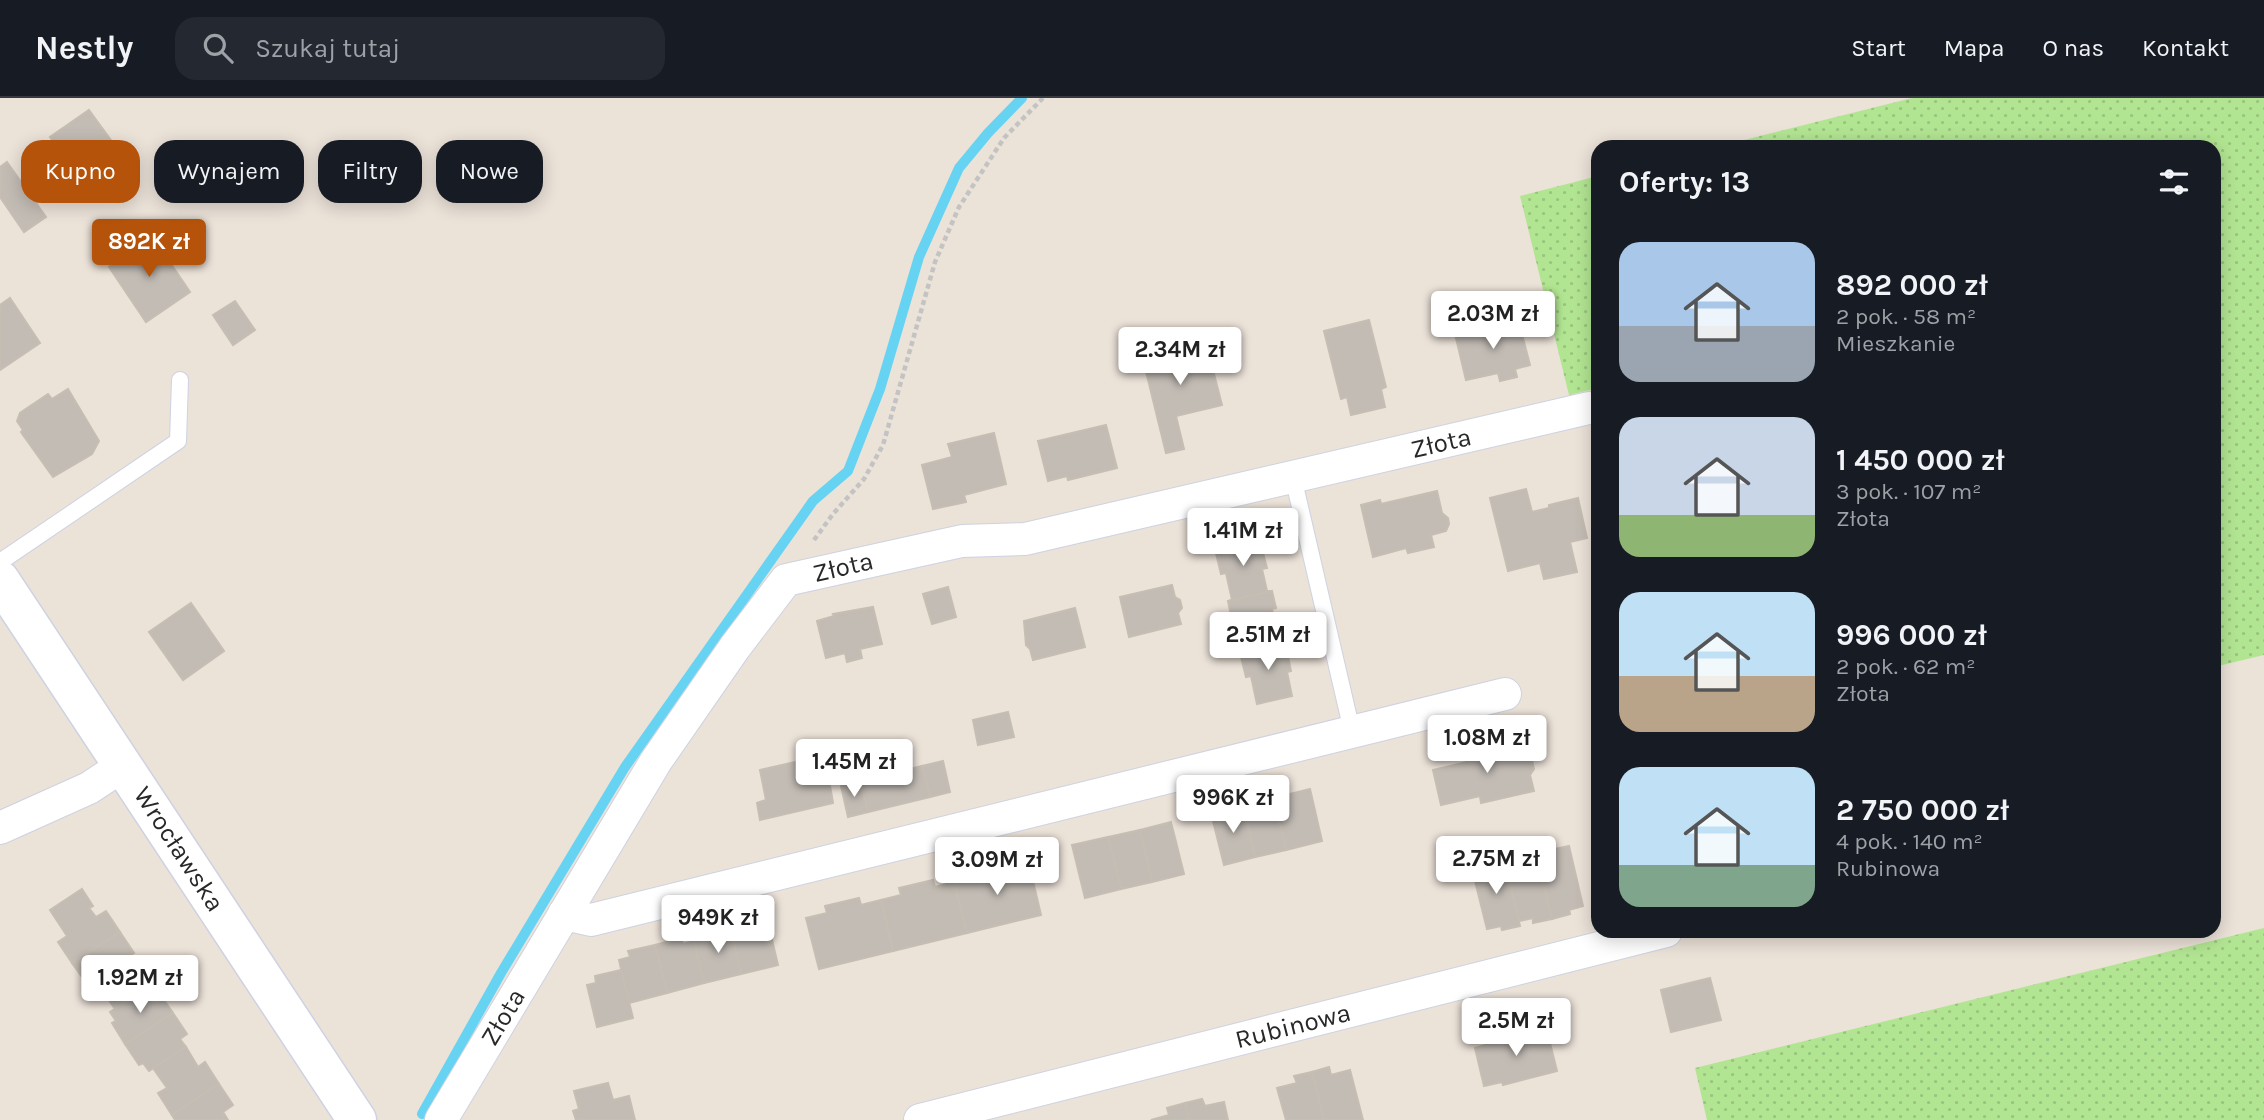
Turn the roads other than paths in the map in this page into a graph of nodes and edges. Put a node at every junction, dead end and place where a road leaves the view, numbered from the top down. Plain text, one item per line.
1 (180, 380) dead end
2 (1589, 408) dead end
3 (1293, 477) junction
4 (0, 562) edge
5 (0, 580) edge
6 (1505, 694) dead end
7 (1352, 730) junction
8 (124, 765) junction
9 (0, 828) edge
10 (564, 914) junction
11 (1638, 938) edge
12 (357, 1120) edge
13 (441, 1120) edge
14 (920, 1120) edge

1 - 4 lane
2 - 3 street, Złota
3 - 7 lane
3 - 10 street, Złota
5 - 8 street, Wrocławska
6 - 7 street
7 - 10 street
8 - 9 street
8 - 12 street, Wrocławska
10 - 13 street, Złota
11 - 14 street, Rubinowa

